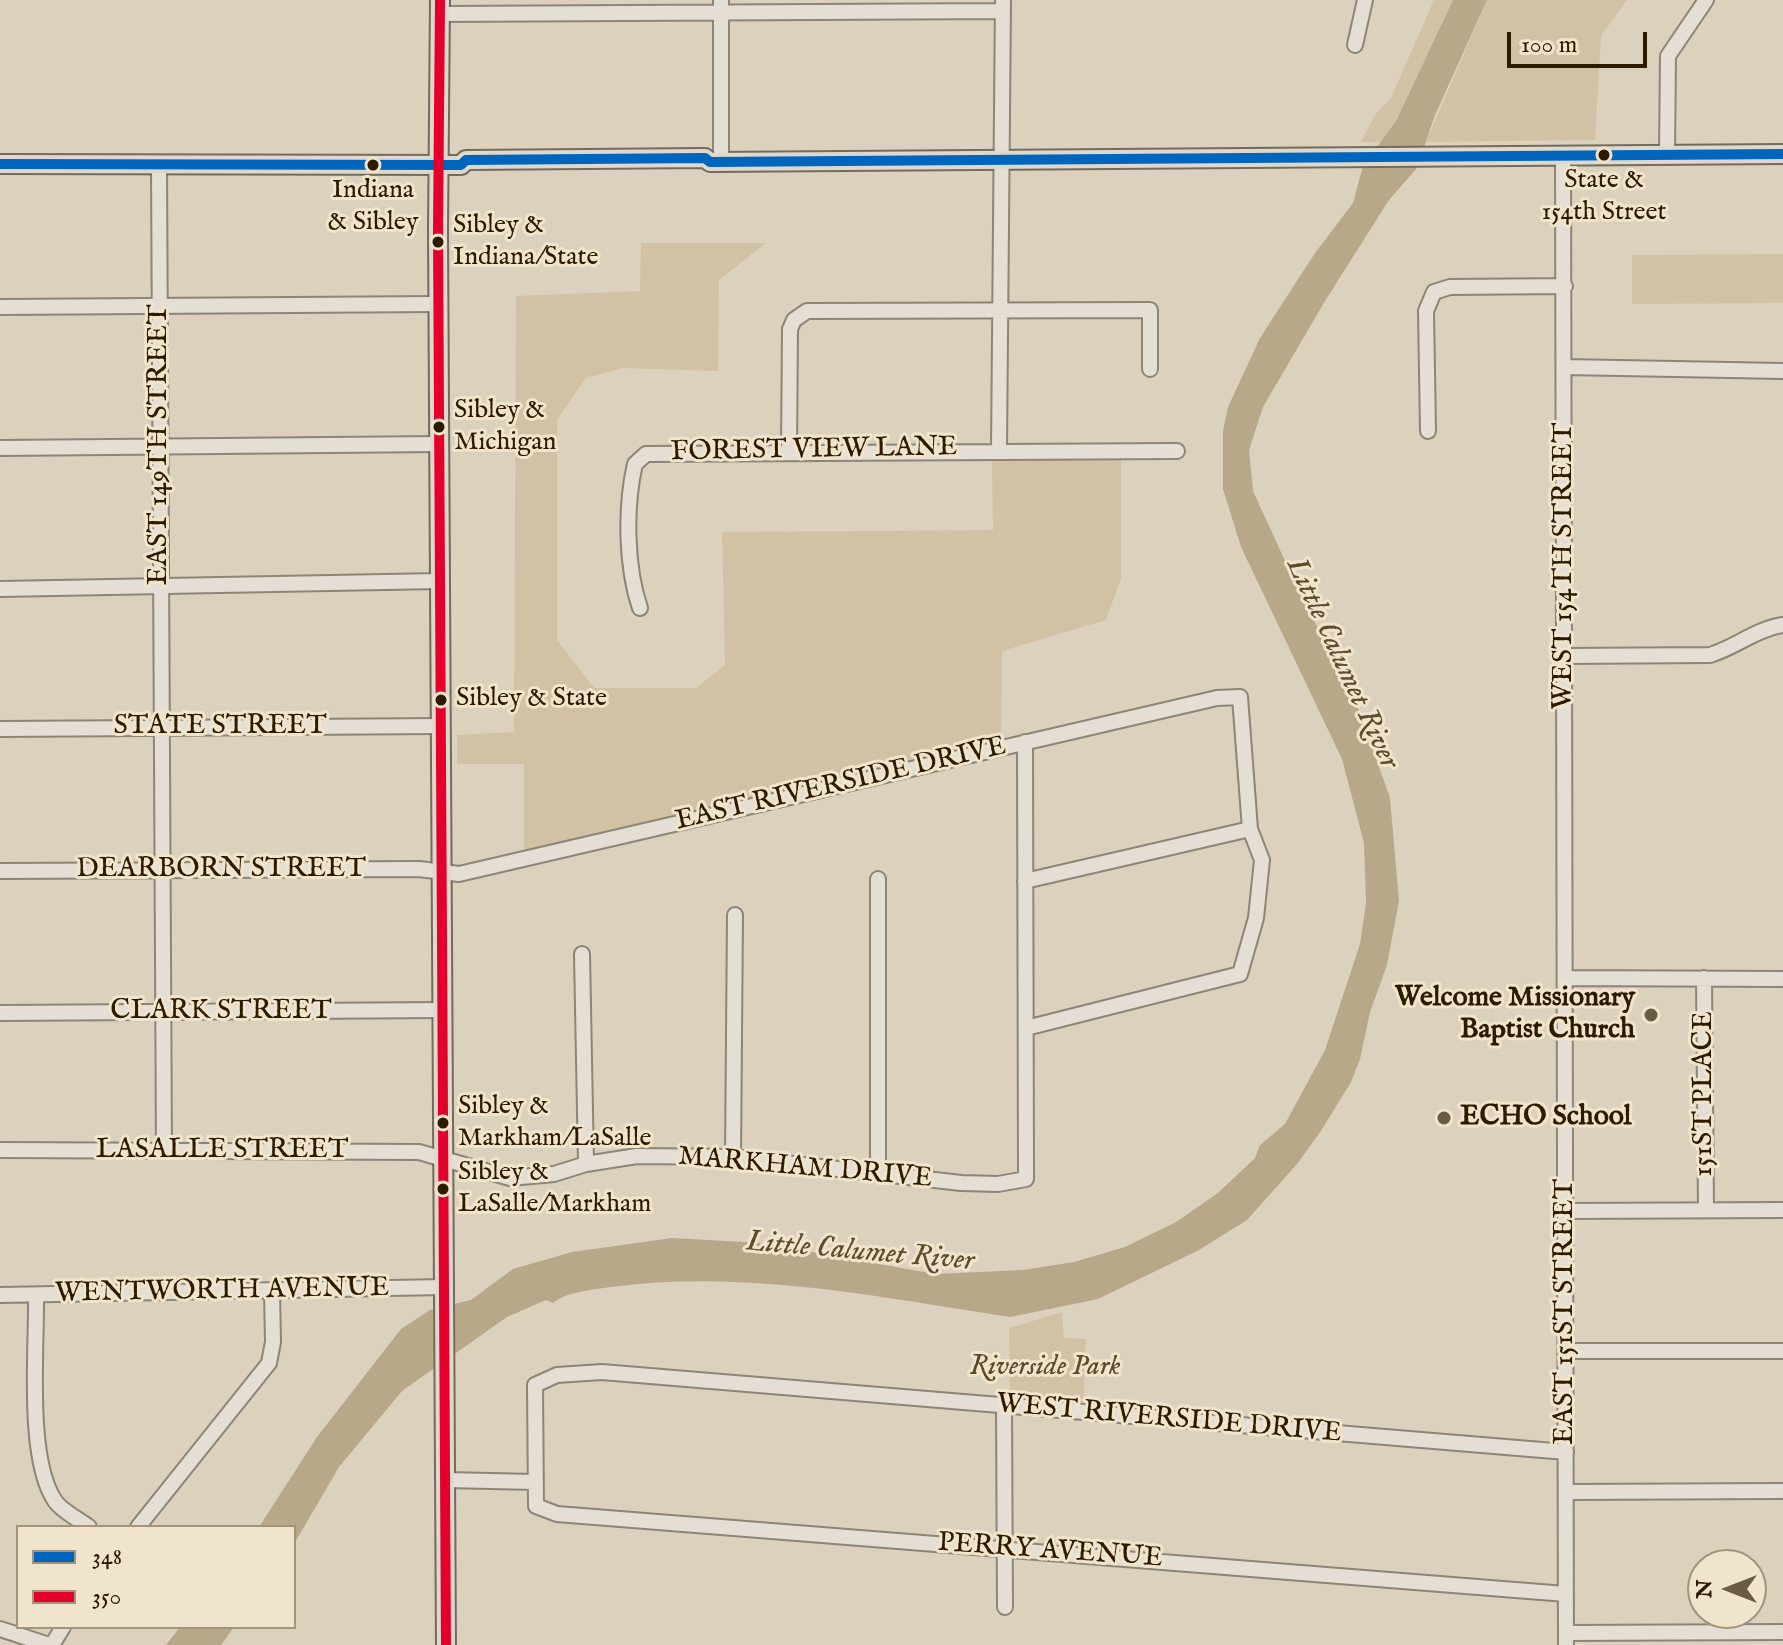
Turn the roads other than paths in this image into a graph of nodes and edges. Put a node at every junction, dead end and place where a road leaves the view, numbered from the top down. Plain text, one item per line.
1 (1365, 0) edge
2 (1706, 0) edge
3 (721, 6) edge
4 (1003, 6) edge
5 (440, 7) edge
6 (1355, 45) dead end
7 (1563, 154) junction
8 (1667, 154) junction
9 (1783, 154) edge
10 (1002, 159) junction
11 (715, 162) junction
12 (159, 163) junction
13 (0, 164) edge
14 (438, 164) junction
15 (1565, 286) junction
16 (438, 304) junction
17 (160, 306) junction
18 (0, 307) edge
19 (1000, 310) junction
20 (1565, 367) junction
21 (1150, 369) dead end
22 (1783, 371) edge
23 (1428, 431) dead end
24 (439, 444) junction
25 (160, 446) junction
26 (0, 448) edge
27 (999, 449) junction
28 (789, 451) junction
29 (1177, 451) dead end
30 (440, 581) junction
31 (161, 587) junction
32 (0, 589) edge
33 (640, 608) dead end
34 (1783, 625) edge
35 (1565, 656) junction
36 (441, 726) junction
37 (161, 728) junction
38 (0, 729) edge
39 (1025, 742) junction
40 (1250, 829) junction
41 (162, 870) junction
42 (0, 871) edge
43 (442, 872) junction
44 (878, 879) dead end
45 (1025, 881) junction
46 (735, 915) dead end
47 (582, 954) dead end
48 (1566, 978) junction
49 (1704, 978) junction
50 (1783, 979) edge
51 (443, 1010) junction
52 (163, 1012) junction
53 (0, 1013) edge
54 (1026, 1028) junction
55 (0, 1150) edge
56 (164, 1150) junction
57 (733, 1157) junction
58 (443, 1160) junction
59 (586, 1164) junction
60 (878, 1172) junction
61 (1706, 1210) junction
62 (1783, 1210) edge
63 (1566, 1211) junction
64 (445, 1291) junction
65 (272, 1292) junction
66 (0, 1295) edge
67 (36, 1295) junction
68 (1566, 1351) junction
69 (1783, 1351) edge
70 (1004, 1406) junction
71 (1566, 1452) junction
72 (446, 1480) junction
73 (535, 1482) junction
74 (1783, 1491) edge
75 (1566, 1492) junction
76 (86, 1525) edge
77 (140, 1525) edge
78 (1005, 1548) junction
79 (1566, 1594) junction
80 (1005, 1607) dead end
81 (0, 1629) edge
82 (1783, 1632) edge
83 (1566, 1639) edge
84 (50, 1645) edge
85 (446, 1645) edge

1 - 6 street
2 - 8 street
3 - 4 street
3 - 5 street
3 - 11 street
4 - 10 street
5 - 14 main road
7 - 8 main road
7 - 10 main road
7 - 15 street, WEST 154TH STREET
8 - 9 main road
10 - 11 main road
10 - 19 street
11 - 14 main road
12 - 13 main road
12 - 14 main road
12 - 17 street, EAST 149TH STREET
14 - 16 main road
15 - 20 street, WEST 154TH STREET
15 - 23 street
16 - 17 street
16 - 24 main road
17 - 18 street
17 - 25 street, EAST 149TH STREET
19 - 21 street
19 - 27 street
19 - 28 street
20 - 22 street
20 - 35 street, WEST 154TH STREET
24 - 25 street
24 - 30 main road
25 - 26 street
25 - 31 street, EAST 149TH STREET
27 - 28 street, FOREST VIEW LANE
27 - 29 street
28 - 33 street, FOREST VIEW LANE
30 - 31 street
30 - 36 main road
31 - 32 street
31 - 37 street, EAST 149TH STREET
34 - 35 street
35 - 48 street, WEST 154TH STREET
36 - 37 street, STATE STREET
36 - 43 main road
37 - 38 street, STATE STREET
37 - 41 street, EAST 149TH STREET
39 - 40 street, EAST RIVERSIDE DRIVE
39 - 43 street, EAST RIVERSIDE DRIVE
39 - 45 street
40 - 45 street
40 - 54 street
41 - 42 street, DEARBORN STREET
41 - 43 street, DEARBORN STREET
41 - 52 street, EAST 149TH STREET
43 - 51 main road
44 - 60 street
45 - 54 street
46 - 57 street
47 - 59 street
48 - 49 street
48 - 63 street, EAST 151ST STREET
49 - 50 street
49 - 61 street, 151ST PLACE
51 - 52 street, CLARK STREET
51 - 58 main road
52 - 53 street, CLARK STREET
52 - 56 street, EAST 149TH STREET
54 - 60 street, MARKHAM DRIVE
55 - 56 street, LASALLE STREET
56 - 58 street, LASALLE STREET
57 - 59 street, MARKHAM DRIVE
57 - 60 street, MARKHAM DRIVE
58 - 59 street, MARKHAM DRIVE
58 - 64 main road
61 - 62 street
61 - 63 street
63 - 68 street, EAST 151ST STREET
64 - 65 street, WENTWORTH AVENUE
64 - 72 main road
65 - 67 street, WENTWORTH AVENUE
65 - 77 street
66 - 67 street, WENTWORTH AVENUE
67 - 76 street
68 - 69 street
68 - 71 street, EAST 151ST STREET
70 - 71 street, WEST RIVERSIDE DRIVE
70 - 73 street, WEST RIVERSIDE DRIVE
70 - 78 street
71 - 75 street, EAST 151ST STREET
72 - 73 street
72 - 85 main road
73 - 78 street, PERRY AVENUE
74 - 75 street
75 - 79 street, EAST 151ST STREET
78 - 79 street, PERRY AVENUE
78 - 80 street
79 - 83 street, EAST 151ST STREET
81 - 84 street
82 - 83 street

